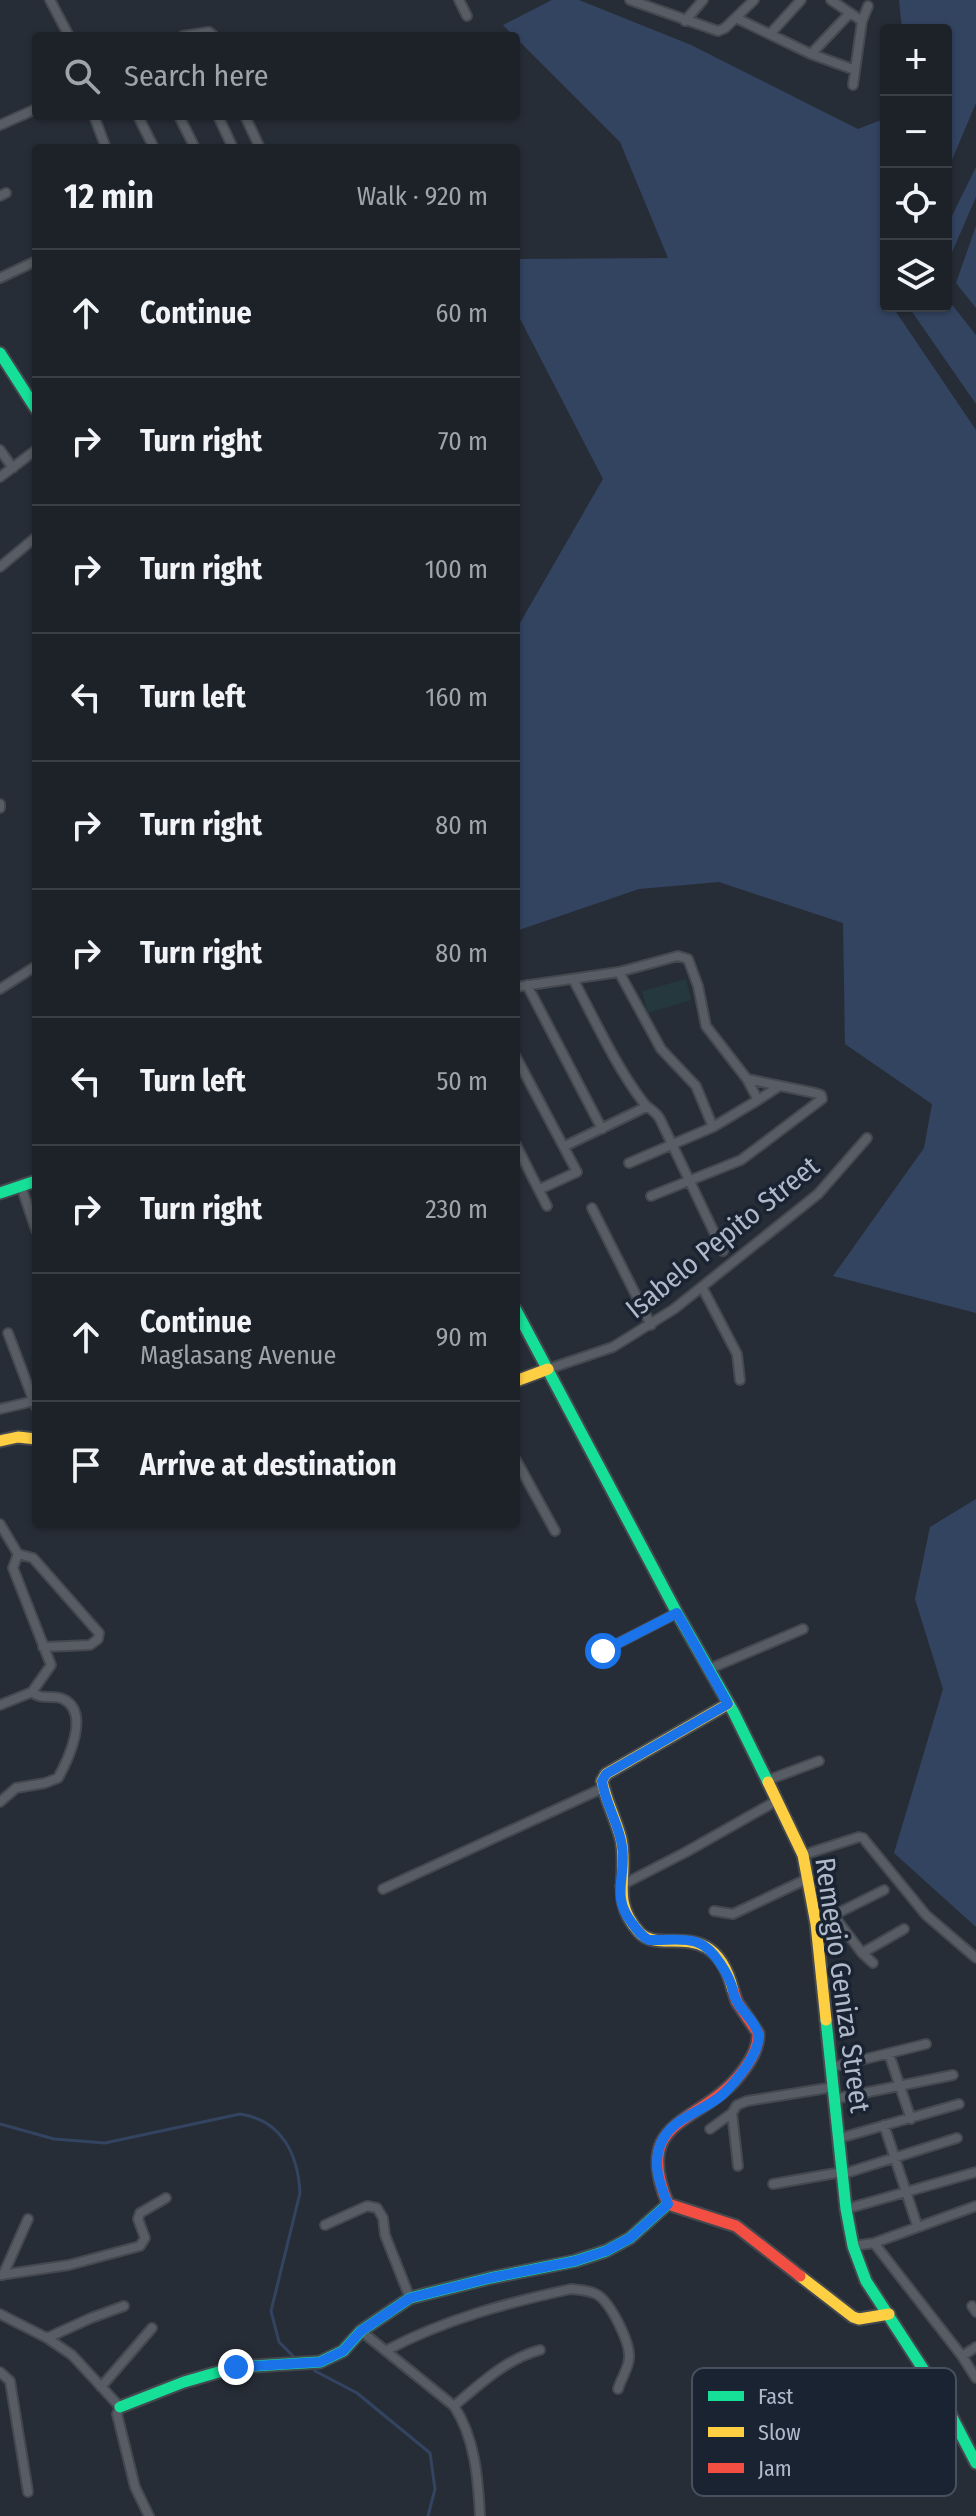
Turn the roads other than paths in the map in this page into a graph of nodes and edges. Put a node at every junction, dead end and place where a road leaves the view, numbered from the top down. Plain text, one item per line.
1 (50, 0) edge
2 (459, 0) edge
3 (630, 0) edge
4 (703, 0) edge
5 (754, 0) edge
6 (801, 0) edge
7 (831, 0) edge
8 (868, 6) dead end
9 (849, 14) junction
10 (467, 16) dead end
11 (736, 18) junction
12 (685, 21) junction
13 (862, 21) junction
14 (67, 32) edge
15 (771, 33) junction
16 (811, 54) junction
17 (855, 70) junction
18 (853, 85) dead end
19 (32, 111) edge
20 (96, 120) edge
21 (140, 120) edge
22 (181, 120) edge
23 (220, 120) edge
24 (247, 120) edge
25 (0, 125) edge
26 (104, 144) edge
27 (152, 144) edge
28 (193, 144) edge
29 (231, 144) edge
30 (258, 144) edge
31 (32, 263) edge
32 (0, 278) edge
33 (0, 353) edge
34 (32, 403) edge
35 (0, 450) edge
36 (32, 453) edge
37 (13, 468) junction
38 (0, 477) edge
39 (32, 540) edge
40 (0, 567) edge
41 (32, 968) edge
42 (619, 972) junction
43 (573, 979) junction
44 (3, 984) edge
45 (527, 985) junction
46 (520, 986) edge
47 (520, 1064) edge
48 (747, 1079) junction
49 (778, 1087) junction
50 (758, 1100) junction
51 (646, 1107) junction
52 (713, 1127) junction
53 (602, 1129) junction
54 (867, 1138) dead end
55 (673, 1143) junction
56 (565, 1146) junction
57 (520, 1152) edge
58 (629, 1163) dead end
59 (690, 1179) junction
60 (32, 1182) edge
61 (21, 1186) junction
62 (540, 1189) junction
63 (0, 1193) edge
64 (651, 1196) dead end
65 (547, 1206) dead end
66 (592, 1208) dead end
67 (32, 1218) edge
68 (723, 1251) dead end
69 (702, 1287) junction
70 (520, 1317) edge
71 (651, 1325) junction
72 (8, 1333) dead end
73 (548, 1369) junction
74 (520, 1380) edge
75 (740, 1380) dead end
76 (32, 1396) edge
77 (32, 1404) edge
78 (0, 1409) edge
79 (32, 1439) edge
80 (0, 1441) edge
81 (520, 1467) edge
82 (0, 1524) edge
83 (555, 1531) dead end
84 (18, 1554) junction
85 (677, 1613) junction
86 (803, 1629) dead end
87 (43, 1647) junction
88 (603, 1651) dead end
89 (709, 1669) junction
90 (32, 1692) junction
91 (728, 1704) junction
92 (0, 1705) edge
93 (819, 1761) dead end
94 (768, 1780) junction
95 (603, 1788) junction
96 (778, 1800) junction
97 (0, 1802) edge
98 (803, 1855) junction
99 (809, 1878) junction
100 (620, 1886) junction
101 (383, 1889) dead end
102 (884, 1890) dead end
103 (714, 1911) dead end
104 (834, 1916) junction
105 (816, 1924) junction
106 (904, 1929) dead end
107 (862, 1953) junction
108 (976, 1958) edge
109 (873, 1963) dead end
110 (926, 2044) dead end
111 (889, 2054) junction
112 (833, 2067) junction
113 (953, 2075) dead end
114 (900, 2087) junction
115 (834, 2093) junction
116 (959, 2104) dead end
117 (732, 2113) junction
118 (911, 2119) junction
119 (884, 2125) junction
120 (710, 2129) dead end
121 (840, 2138) junction
122 (957, 2138) dead end
123 (895, 2159) junction
124 (738, 2166) dead end
125 (976, 2172) edge
126 (842, 2173) junction
127 (773, 2184) dead end
128 (906, 2193) junction
129 (166, 2198) dead end
130 (668, 2204) junction
131 (976, 2206) edge
132 (846, 2209) junction
133 (28, 2219) dead end
134 (325, 2225) dead end
135 (917, 2225) junction
136 (874, 2243) junction
137 (853, 2246) junction
138 (1, 2275) edge
139 (410, 2298) junction
140 (124, 2306) dead end
141 (0, 2314) edge
142 (889, 2314) junction
143 (152, 2328) dead end
144 (361, 2331) junction
145 (47, 2338) junction
146 (976, 2347) edge
147 (387, 2350) junction
148 (540, 2350) dead end
149 (962, 2356) junction
150 (923, 2368) edge
151 (0, 2372) edge
152 (976, 2378) edge
153 (101, 2387) junction
154 (618, 2389) dead end
155 (454, 2406) junction
156 (120, 2407) junction
157 (956, 2425) edge
158 (976, 2463) edge
159 (28, 2492) dead end
160 (149, 2516) edge
161 (480, 2516) edge

1 - 14 street
2 - 10 street
3 - 12 street
4 - 12 street
5 - 11 street
6 - 15 street
7 - 9 street
8 - 13 street
9 - 13 street
9 - 16 street
11 - 12 street
11 - 15 street
13 - 17 street
15 - 16 street
16 - 17 street
17 - 18 street
19 - 25 street
20 - 26 street
21 - 27 street
22 - 28 street
23 - 29 street
24 - 30 street
31 - 32 street
33 - 34 street
35 - 37 street
36 - 37 street
37 - 38 street
39 - 40 street
41 - 44 street
42 - 43 street
42 - 48 street
42 - 52 street
43 - 45 street
43 - 51 street
45 - 46 street
45 - 53 street
47 - 56 street
48 - 49 street
48 - 50 street
49 - 50 street
49 - 59 street
50 - 52 street
51 - 53 street
51 - 55 street
52 - 55 street
53 - 56 street
54 - 69 street, Isabelo Pepito Street
55 - 58 street
55 - 59 street
56 - 62 street
57 - 62 street
59 - 64 street
59 - 68 street
60 - 61 street
61 - 63 street
61 - 67 street
62 - 65 street
66 - 71 street
69 - 71 street, Isabelo Pepito Street
69 - 75 street
70 - 73 street, Remegio Geniza Street
71 - 73 street, Isabelo Pepito Street
72 - 76 street
73 - 74 street
73 - 85 street, Remegio Geniza Street
77 - 78 street
79 - 80 street
81 - 83 street
82 - 84 street
84 - 87 street
84 - 87 street
85 - 88 street
85 - 89 street, Remegio Geniza Street
86 - 89 street
87 - 90 street
89 - 91 street, Remegio Geniza Street
90 - 92 street
90 - 97 street
91 - 94 street, Remegio Geniza Street
91 - 95 street
93 - 94 street
94 - 96 street, Remegio Geniza Street
95 - 100 street
95 - 101 street
96 - 98 street, Remegio Geniza Street
96 - 100 street
98 - 99 street, Remegio Geniza Street
98 - 108 street
99 - 103 street
99 - 105 street, Remegio Geniza Street
100 - 130 street
102 - 104 street
104 - 105 street
104 - 107 street
105 - 112 street, Remegio Geniza Street
106 - 107 street
107 - 109 street
110 - 111 street
111 - 112 street
111 - 114 street
112 - 115 street, Remegio Geniza Street
113 - 114 street
114 - 115 street
114 - 118 street
115 - 117 street
115 - 121 street, Remegio Geniza Street
116 - 118 street
117 - 120 street
117 - 124 street
118 - 119 street
119 - 121 street
119 - 123 street
121 - 126 street, Remegio Geniza Street
122 - 123 street
123 - 126 street
123 - 128 street
125 - 128 street
126 - 127 street
126 - 132 street, Remegio Geniza Street
128 - 132 street
128 - 135 street
129 - 138 street
130 - 139 street
130 - 142 street
131 - 135 street
132 - 137 street, Remegio Geniza Street
133 - 138 street
134 - 139 street
135 - 136 street
136 - 137 street
136 - 149 street
137 - 142 street, Remegio Geniza Street
139 - 144 street
140 - 145 street
141 - 145 street
142 - 150 street, Remegio Geniza Street
143 - 153 street
144 - 147 street
144 - 156 street
145 - 153 street
146 - 149 street
147 - 154 street
147 - 155 street
148 - 155 street
149 - 152 street
151 - 159 street
153 - 156 street
155 - 161 street
156 - 160 street
157 - 158 street, Remegio Geniza Street

